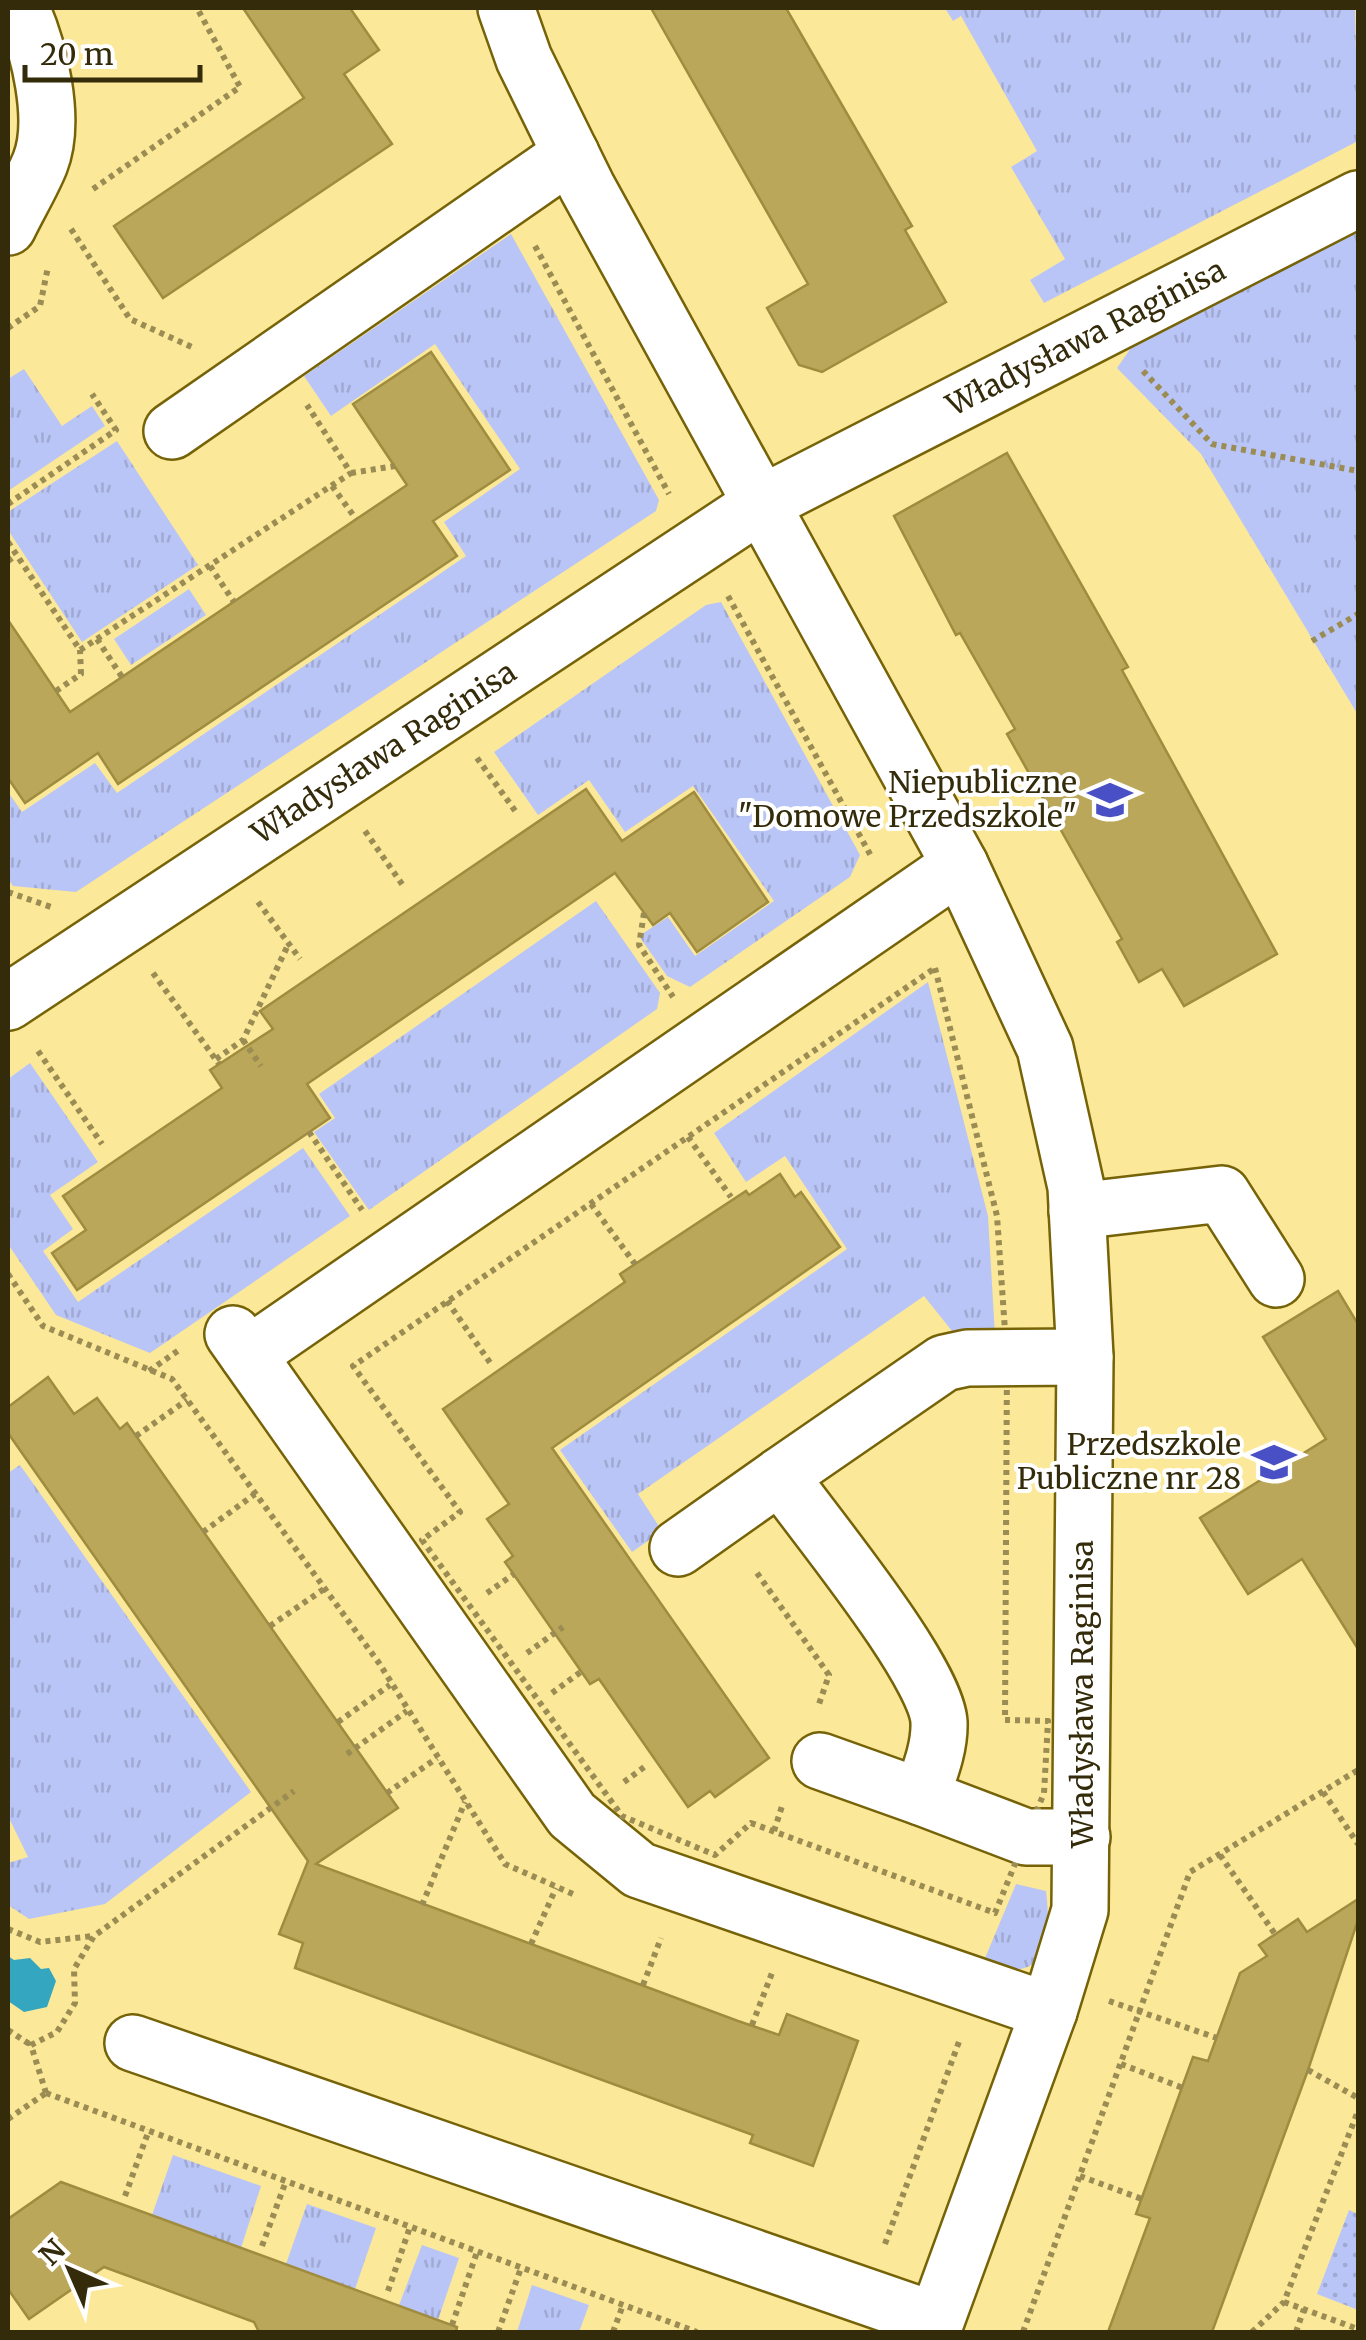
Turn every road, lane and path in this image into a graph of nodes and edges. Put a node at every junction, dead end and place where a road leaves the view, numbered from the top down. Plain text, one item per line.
1 (21, 8) edge
2 (197, 8) edge
3 (506, 8) edge
4 (570, 154) junction
5 (89, 191) dead end
6 (1358, 198) edge
7 (69, 227) dead end
8 (528, 234) dead end
9 (30, 238) edge
10 (8, 328) edge
11 (201, 351) dead end
12 (1140, 367) dead end
13 (297, 391) dead end
14 (92, 394) dead end
15 (172, 431) dead end
16 (395, 466) dead end
17 (1358, 471) edge
18 (350, 473) junction
19 (332, 486) junction
20 (8, 504) edge
21 (761, 504) junction
22 (678, 510) dead end
23 (356, 520) dead end
24 (8, 542) edge
25 (16, 555) junction
26 (8, 561) edge
27 (210, 566) junction
28 (722, 586) dead end
29 (234, 602) dead end
30 (1358, 614) edge
31 (97, 639) junction
32 (1312, 640) dead end
33 (80, 650) junction
34 (122, 676) dead end
35 (56, 691) dead end
36 (474, 753) dead end
37 (516, 812) dead end
38 (362, 826) dead end
39 (960, 865) junction
40 (878, 868) dead end
41 (404, 887) dead end
42 (8, 892) edge
43 (255, 896) dead end
44 (55, 908) dead end
45 (644, 912) dead end
46 (288, 944) junction
47 (300, 959) dead end
48 (149, 968) dead end
49 (20, 997) edge
50 (679, 1006) dead end
51 (244, 1040) junction
52 (262, 1066) dead end
53 (308, 1132) dead end
54 (688, 1137) dead end
55 (102, 1144) dead end
56 (731, 1197) dead end
57 (591, 1204) dead end
58 (1077, 1211) junction
59 (369, 1219) dead end
60 (635, 1264) dead end
61 (8, 1274) edge
62 (1276, 1279) dead end
63 (447, 1301) dead end
64 (225, 1343) junction
65 (1085, 1358) junction
66 (491, 1364) dead end
67 (148, 1370) junction
68 (187, 1400) junction
69 (136, 1436) dead end
70 (780, 1476) junction
71 (256, 1494) junction
72 (204, 1532) dead end
73 (678, 1548) dead end
74 (756, 1573) dead end
75 (514, 1574) dead end
76 (324, 1588) junction
77 (470, 1605) dead end
78 (270, 1626) dead end
79 (562, 1627) dead end
80 (511, 1664) dead end
81 (582, 1671) dead end
82 (390, 1685) junction
83 (538, 1702) dead end
84 (406, 1711) junction
85 (338, 1722) dead end
86 (347, 1754) dead end
87 (808, 1755) junction
88 (437, 1758) junction
89 (1358, 1770) edge
90 (294, 1791) dead end
91 (1323, 1792) junction
92 (387, 1793) dead end
93 (921, 1797) junction
94 (465, 1802) junction
95 (774, 1830) dead end
96 (1082, 1837) junction
97 (1358, 1844) edge
98 (1220, 1855) junction
99 (556, 1888) junction
100 (592, 1901) dead end
101 (422, 1905) dead end
102 (8, 1928) edge
103 (665, 1928) dead end
104 (1275, 1934) dead end
105 (94, 1936) junction
106 (531, 1944) dead end
107 (774, 1967) dead end
108 (643, 1985) dead end
109 (1053, 1997) junction
110 (1140, 2010) junction
111 (752, 2025) dead end
112 (943, 2028) dead end
113 (8, 2030) edge
114 (1217, 2038) dead end
115 (133, 2043) dead end
116 (31, 2045) junction
117 (1121, 2064) junction
118 (1308, 2070) dead end
119 (1182, 2088) dead end
120 (46, 2093) junction
121 (1358, 2098) edge
122 (1358, 2111) edge
123 (8, 2119) edge
124 (149, 2130) junction
125 (1080, 2176) junction
126 (286, 2181) junction
127 (126, 2196) dead end
128 (1142, 2199) dead end
129 (410, 2227) junction
130 (262, 2246) dead end
131 (477, 2252) junction
132 (880, 2255) dead end
133 (522, 2268) junction
134 (388, 2291) dead end
135 (1284, 2302) junction
136 (623, 2305) junction
137 (1304, 2308) junction
138 (452, 2325) dead end
139 (933, 2326) edge
140 (1358, 2329) edge
141 (498, 2332) edge
142 (612, 2332) edge
143 (697, 2332) edge
144 (1023, 2332) edge
145 (1252, 2332) edge
146 (1296, 2332) edge

1 - 9 street
2 - 5 path
3 - 4 street, Władysława Raginisa
4 - 15 street
4 - 21 street, Władysława Raginisa
6 - 21 street, Władysława Raginisa
7 - 11 path
8 - 22 path
9 - 10 path
12 - 17 path
13 - 18 path
14 - 20 path
16 - 18 path
18 - 19 path
19 - 23 path
19 - 27 path
21 - 39 street, Władysława Raginisa
21 - 49 street, Władysława Raginisa
24 - 25 path
25 - 26 path
25 - 33 path
27 - 29 path
27 - 31 path
28 - 40 path
30 - 32 path
31 - 33 path
31 - 34 path
33 - 35 path
36 - 37 path
38 - 41 path
39 - 58 street, Władysława Raginisa
39 - 64 street
42 - 44 path
43 - 46 path
45 - 50 path
46 - 47 path
46 - 51 path
48 - 51 path
49 - 55 path
51 - 52 path
53 - 59 path
54 - 56 path
57 - 60 path
58 - 62 street
58 - 65 street, Władysława Raginisa
61 - 67 path
63 - 66 path
64 - 67 path
64 - 109 street
65 - 70 street
65 - 96 street, Władysława Raginisa
67 - 68 path
68 - 69 path
68 - 71 path
70 - 73 street
70 - 93 street
71 - 72 path
71 - 76 path
74 - 87 path
75 - 77 path
76 - 78 path
76 - 82 path
79 - 80 path
81 - 83 path
82 - 84 path
82 - 85 path
84 - 86 path
84 - 88 path
87 - 93 street
87 - 95 path
88 - 92 path
88 - 94 path
89 - 91 path
90 - 105 path
91 - 97 path
91 - 98 path
93 - 96 street
94 - 99 path
94 - 101 path
96 - 109 street, Władysława Raginisa
98 - 104 path
98 - 110 path
99 - 100 path
99 - 106 path
102 - 105 path
103 - 108 path
105 - 116 path
107 - 111 path
109 - 110 path
109 - 139 street, Władysława Raginisa
110 - 114 path
110 - 117 path
112 - 132 path
113 - 116 path
115 - 139 street
116 - 120 path
117 - 119 path
117 - 125 path
118 - 121 path
120 - 123 path
120 - 124 path
122 - 135 path
124 - 126 path
124 - 127 path
125 - 128 path
125 - 144 path
126 - 129 path
126 - 130 path
129 - 131 path
129 - 134 path
131 - 133 path
131 - 138 path
133 - 136 path
133 - 141 path
135 - 137 path
135 - 145 path
136 - 142 path
136 - 143 path
137 - 140 path
137 - 146 path

